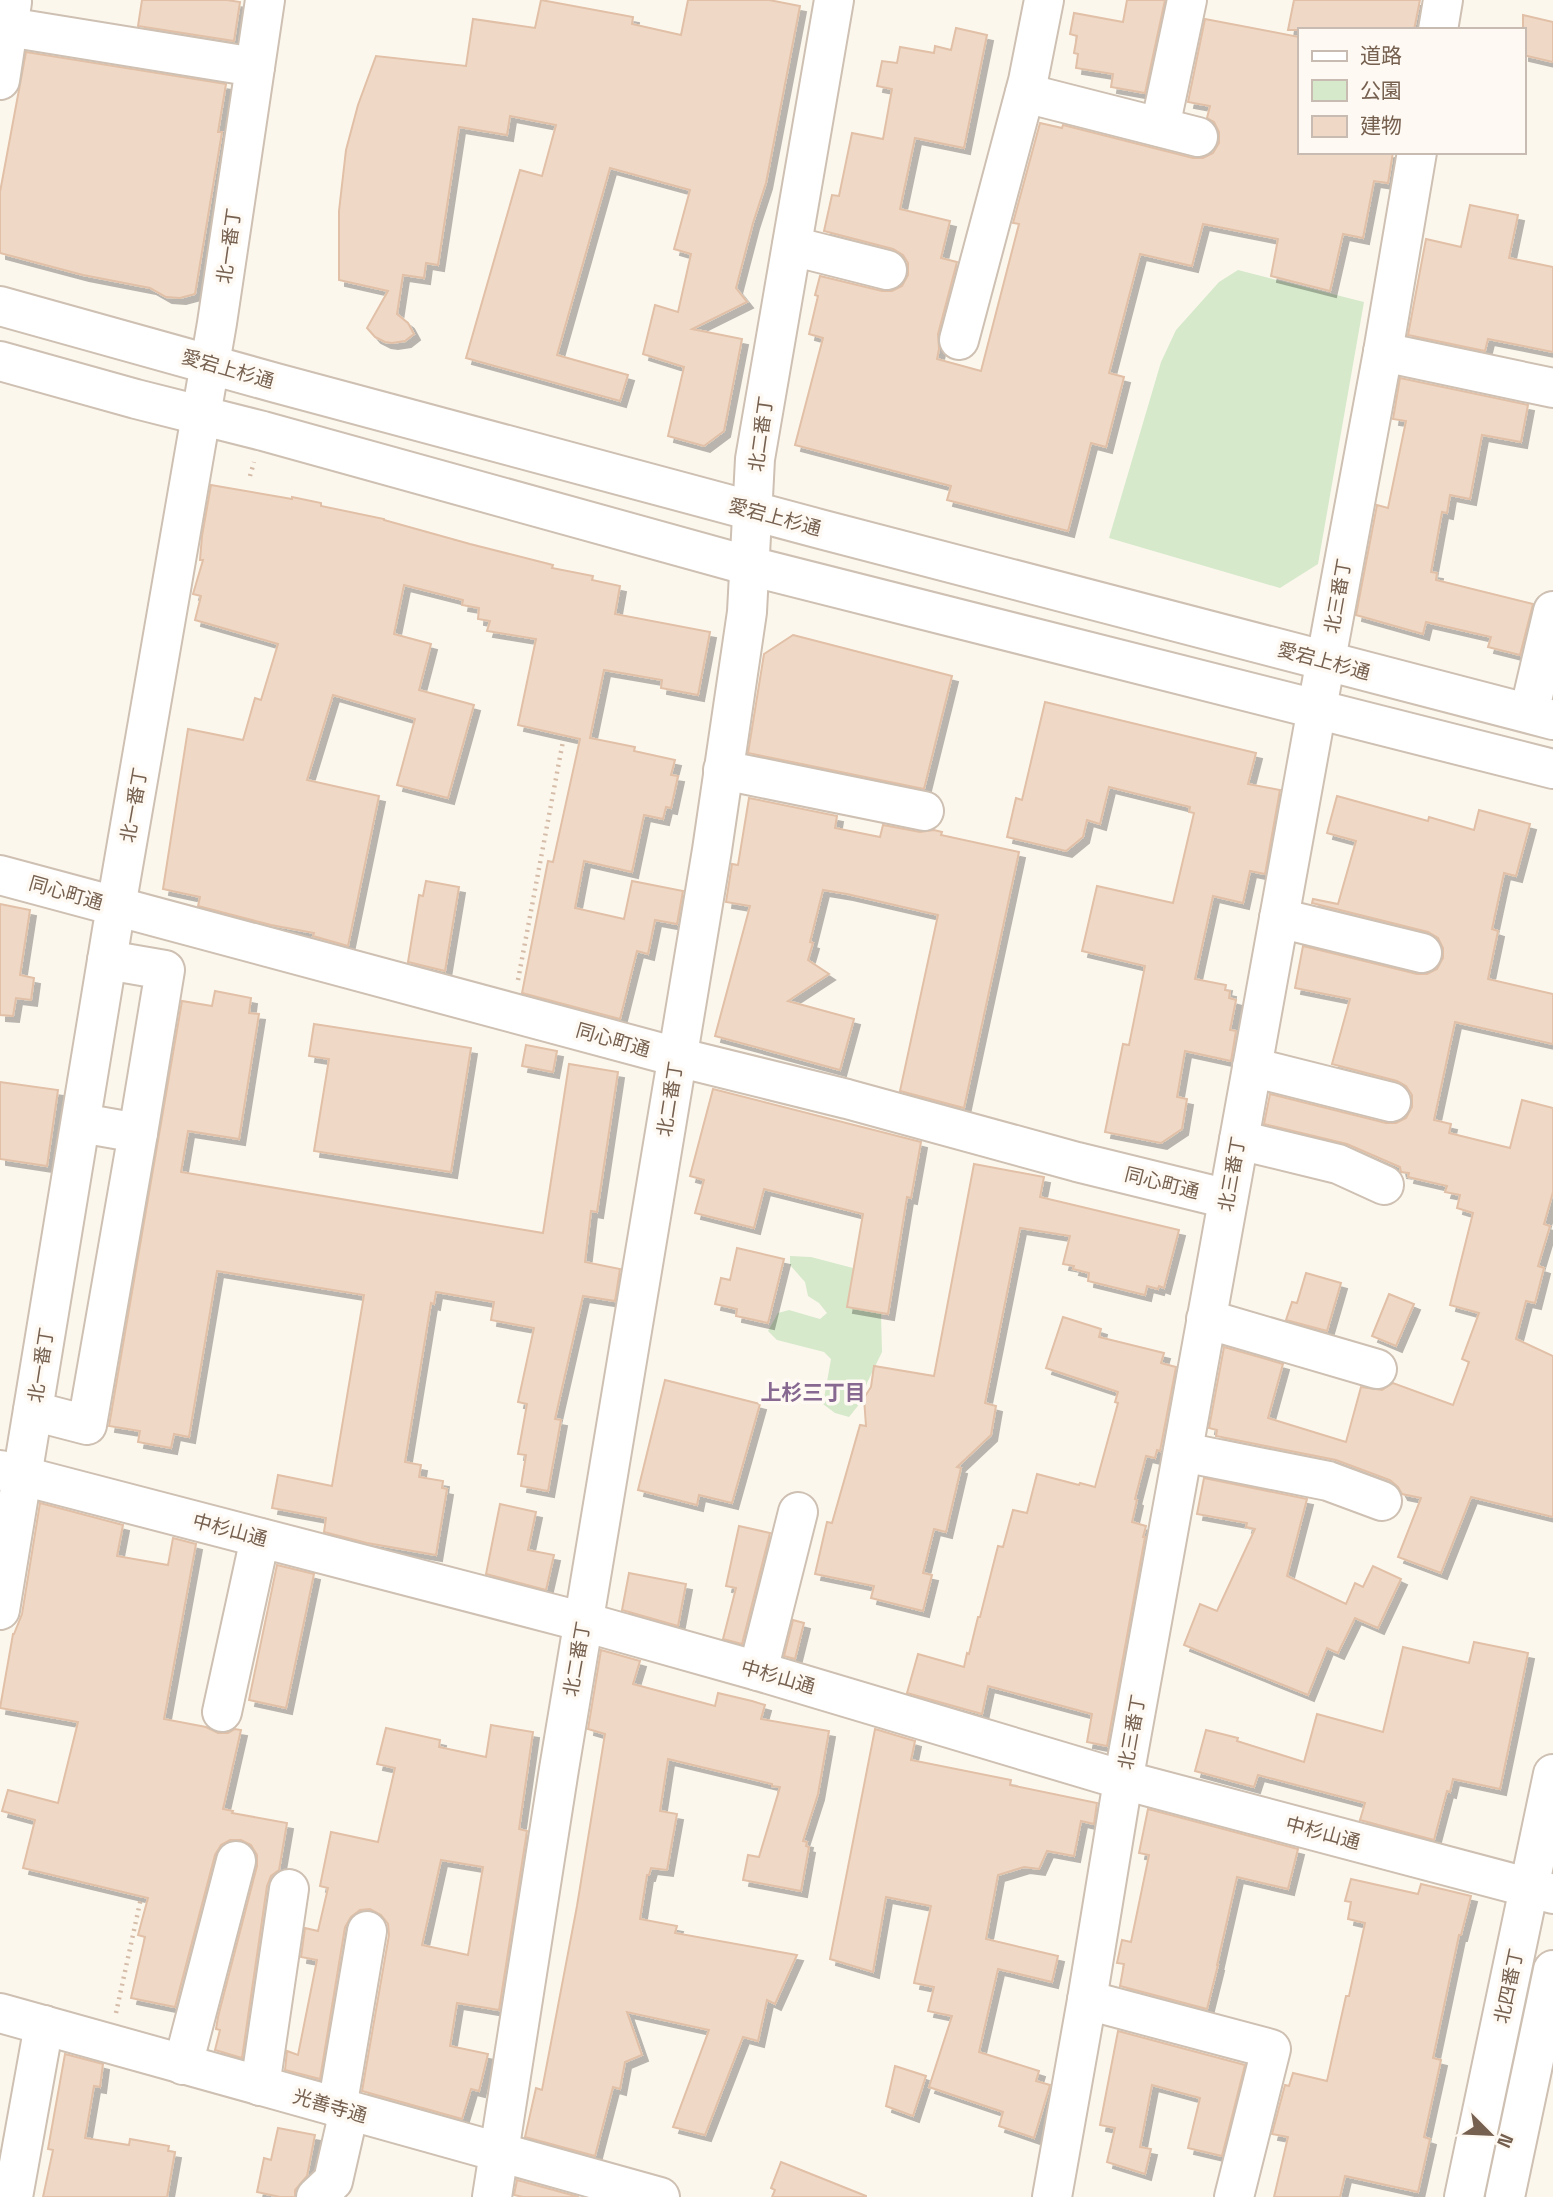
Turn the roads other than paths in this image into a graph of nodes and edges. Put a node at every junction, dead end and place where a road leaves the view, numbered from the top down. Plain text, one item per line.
1 (265, 0) edge
2 (834, 0) edge
3 (1044, 0) edge
4 (1186, 0) edge
5 (1443, 0) edge
6 (10, 13) edge
7 (1438, 28) edge
8 (255, 67) junction
9 (0, 80) edge
10 (1026, 87) junction
11 (1161, 120) junction
12 (1198, 136) dead end
13 (1417, 154) edge
14 (792, 246) junction
15 (887, 270) dead end
16 (0, 306) edge
17 (959, 340) dead end
18 (1383, 352) junction
19 (0, 362) edge
20 (210, 364) junction
21 (1553, 388) edge
22 (201, 415) junction
23 (752, 511) junction
24 (750, 566) junction
25 (1553, 611) edge
26 (1326, 662) junction
27 (1317, 708) junction
28 (1541, 716) edge
29 (1553, 769) edge
30 (723, 770) junction
31 (924, 811) dead end
32 (0, 874) edge
33 (117, 907) junction
34 (1279, 918) junction
35 (1422, 953) dead end
36 (107, 960) junction
37 (677, 1057) junction
38 (1252, 1068) junction
39 (1391, 1102) dead end
40 (81, 1124) junction
41 (138, 1133) junction
42 (1239, 1140) junction
43 (1384, 1185) dead end
44 (1228, 1199) junction
45 (57, 1265) junction
46 (113, 1279) junction
47 (1206, 1319) junction
48 (1377, 1369) dead end
49 (33, 1410) junction
50 (1183, 1451) junction
51 (11, 1474) edge
52 (1382, 1501) dead end
53 (798, 1512) dead end
54 (260, 1538) junction
55 (0, 1610) edge
56 (584, 1622) junction
57 (758, 1671) junction
58 (222, 1712) dead end
59 (1553, 1774) edge
60 (1123, 1780) junction
61 (236, 1861) dead end
62 (289, 1889) dead end
63 (1541, 1891) edge
64 (367, 1931) dead end
65 (1553, 1970) edge
66 (1087, 2000) junction
67 (0, 2013) edge
68 (44, 2025) junction
69 (184, 2065) junction
70 (1542, 2076) edge
71 (260, 2086) junction
72 (343, 2109) junction
73 (499, 2153) junction
74 (13, 2197) edge
75 (316, 2197) edge
76 (492, 2197) edge
77 (660, 2197) edge
78 (1052, 2197) edge
79 (1234, 2197) edge
80 (1464, 2197) edge
81 (1505, 2197) edge

1 - 8 street, 北一番丁
2 - 14 street, 北二番丁
3 - 10 street
4 - 11 street
5 - 7 street
6 - 8 street
6 - 9 street
8 - 20 street, 北一番丁
10 - 11 street
10 - 17 street
11 - 12 street
13 - 18 street, 北三番丁
14 - 15 street
14 - 23 street, 北二番丁
16 - 20 street, 愛宕上杉通
18 - 21 street
18 - 26 street, 北三番丁
19 - 22 street
20 - 22 street, 北一番丁
20 - 23 street, 愛宕上杉通
22 - 24 street
22 - 33 street, 北一番丁
23 - 24 street, 北二番丁
23 - 26 street, 愛宕上杉通
24 - 27 street
24 - 30 street, 北二番丁
25 - 28 street
26 - 27 street, 北三番丁
26 - 28 street, 愛宕上杉通
27 - 29 street
27 - 34 street, 北三番丁
30 - 31 street
30 - 37 street, 北二番丁
32 - 33 street, 同心町通
33 - 36 street, 北一番丁
33 - 37 street, 同心町通
34 - 35 street
34 - 38 street, 北三番丁
36 - 40 street, 北一番丁
36 - 41 street
37 - 44 street, 同心町通
37 - 56 street, 北二番丁
38 - 39 street
38 - 42 street, 北三番丁
40 - 41 street
40 - 45 street, 北一番丁
41 - 46 street
42 - 43 street
42 - 44 street, 北三番丁
44 - 47 street, 北三番丁
45 - 46 street
45 - 49 street, 北一番丁
46 - 49 street
47 - 48 street
47 - 50 street, 北三番丁
49 - 51 street, 北一番丁
50 - 52 street
50 - 60 street, 北三番丁
51 - 54 street, 中杉山通
51 - 55 street, 北一番丁
53 - 57 street
54 - 56 street, 中杉山通
54 - 58 street
56 - 57 street, 中杉山通
56 - 73 street, 北二番丁
57 - 60 street, 中杉山通
59 - 63 street, 北四番丁
60 - 63 street, 中杉山通
60 - 66 street, 北三番丁
61 - 69 street
62 - 71 street
63 - 80 street, 北四番丁
64 - 72 street
65 - 70 street, 北四番丁
66 - 78 street, 北三番丁
66 - 79 street
67 - 68 street, 光善寺通
68 - 69 street, 光善寺通
68 - 74 street
69 - 71 street, 光善寺通
70 - 81 street, 北四番丁
71 - 72 street, 光善寺通
72 - 73 street, 光善寺通
72 - 75 street
73 - 76 street, 北二番丁
73 - 77 street, 光善寺通

